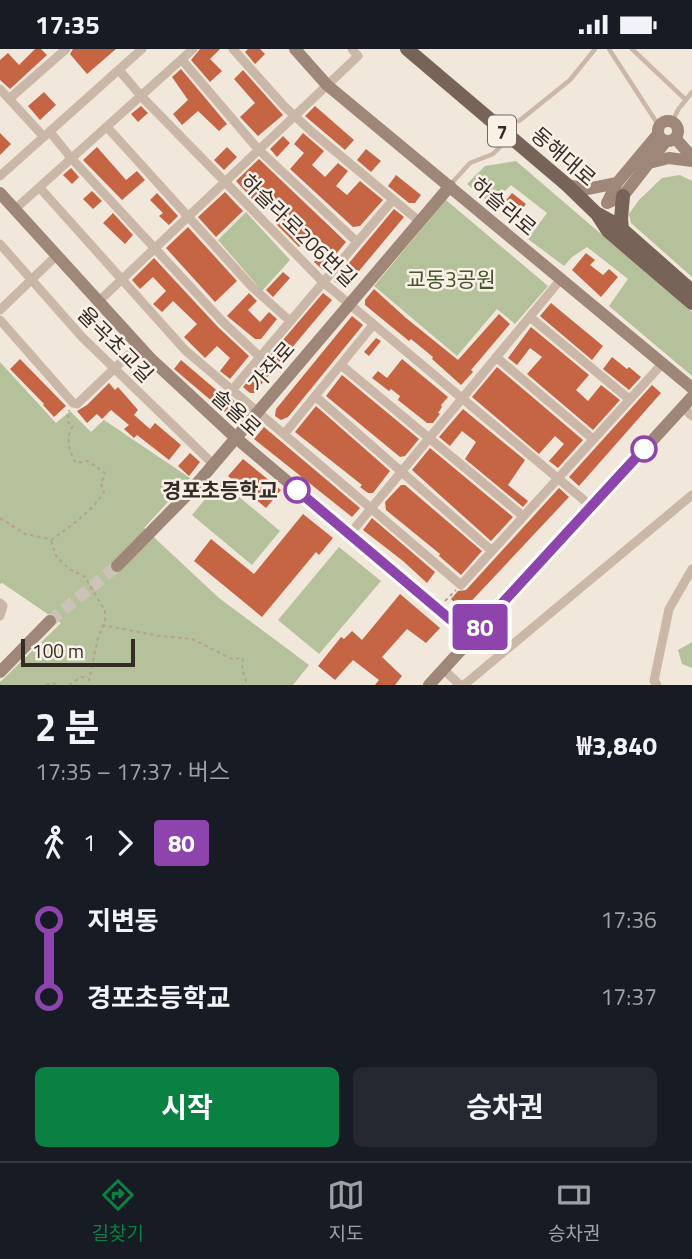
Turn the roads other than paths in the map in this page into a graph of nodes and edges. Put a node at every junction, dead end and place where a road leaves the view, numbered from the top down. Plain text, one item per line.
1 (50, 49) edge
2 (66, 49) edge
3 (142, 49) edge
4 (193, 49) edge
5 (233, 49) edge
6 (295, 49) edge
7 (352, 49) edge
8 (407, 49) edge
9 (595, 49) edge
10 (609, 49) edge
11 (632, 49) edge
12 (57, 57) junction
13 (182, 60) junction
14 (119, 70) junction
15 (327, 85) junction
16 (0, 89) edge
17 (692, 92) edge
18 (141, 96) junction
19 (9, 99) junction
20 (686, 100) junction
21 (294, 115) junction
22 (519, 121) dead end
23 (672, 122) joint
24 (107, 127) junction
25 (47, 135) junction
26 (665, 135) junction
27 (504, 143) dead end
28 (258, 149) junction
29 (72, 159) junction
30 (692, 159) edge
31 (649, 164) junction
32 (0, 176) edge
33 (224, 181) junction
34 (566, 185) junction
35 (450, 186) junction
36 (40, 188) junction
37 (620, 190) junction
38 (0, 193) edge
39 (392, 201) junction
40 (602, 209) junction
41 (14, 210) junction
42 (188, 216) junction
43 (419, 221) junction
44 (622, 229) junction
45 (357, 242) junction
46 (0, 244) edge
47 (154, 248) junction
48 (56, 256) junction
49 (32, 279) junction
50 (122, 279) junction
51 (561, 279) junction
52 (323, 282) junction
53 (692, 291) edge
54 (98, 302) junction
55 (692, 303) edge
56 (350, 304) junction
57 (0, 310) edge
58 (530, 317) junction
59 (0, 320) edge
60 (290, 321) junction
61 (373, 325) junction
62 (139, 345) junction
63 (260, 357) junction
64 (496, 357) junction
65 (662, 364) junction
66 (341, 365) junction
67 (115, 369) junction
68 (692, 388) edge
69 (233, 389) junction
70 (315, 396) junction
71 (692, 397) edge
72 (462, 399) junction
73 (629, 399) junction
74 (258, 411) junction
75 (687, 412) edge
76 (285, 433) junction
77 (236, 438) junction
78 (429, 438) junction
79 (593, 439) junction
80 (213, 464) junction
81 (402, 472) junction
82 (557, 479) junction
83 (692, 495) edge
84 (590, 506) junction
85 (372, 508) junction
86 (523, 516) junction
87 (349, 535) junction
88 (492, 551) junction
89 (117, 566) tunnel mouth
90 (692, 569) edge
91 (0, 603) edge
92 (0, 616) edge
93 (50, 621) tunnel mouth
94 (471, 637) junction
95 (443, 669) junction
96 (0, 672) edge
97 (429, 685) edge
98 (462, 685) edge
99 (657, 685) edge

1 - 12 street
2 - 12 street
3 - 14 street
4 - 13 street
5 - 21 street
6 - 15 street, 하슬라로
7 - 15 street, 하슬라로206번길
8 - 34 main road, 동해대로 / 7
9 - 22 lane
10 - 26 lane
11 - 20 lane
12 - 19 street
13 - 18 street
13 - 28 street, 하슬라로206번길
14 - 18 street, 하슬라로206번길
14 - 25 street
15 - 21 street, 하슬라로206번길
15 - 35 street, 하슬라로
16 - 19 street
17 - 20 lane
18 - 24 street
18 - 33 street, 하슬라로206번길
19 - 25 street
20 - 23 lane
21 - 28 street, 하슬라로206번길
21 - 39 street
23 - 26 street
24 - 29 street
24 - 42 street
25 - 29 street
25 - 32 street
26 - 30 street
26 - 31 street
26 - 37 street
27 - 35 lane
28 - 33 street, 하슬라로206번길
28 - 45 street, 하슬라로206번길
29 - 36 street
29 - 47 street
30 - 31 street
31 - 37 street
33 - 42 street, 하슬라로206번길
33 - 52 street, 하슬라로206번길
34 - 37 street
34 - 40 main road, 동해대로 / 7
35 - 43 street, 가작로
35 - 51 street, 하슬라로
36 - 41 street
36 - 50 street
37 - 40 street
37 - 44 main road
38 - 41 street, 솔올로
39 - 43 street
39 - 45 street
40 - 44 main road, 동해대로 / 7
40 - 55 main road, 동해대로 / 7
41 - 48 street, 솔올로
42 - 47 street, 하슬라로206번길
42 - 60 street
43 - 56 street, 가작로
44 - 53 main road, 동해대로 / 7
45 - 52 street
46 - 49 street, 율곡초교길
47 - 50 street, 하슬라로206번길
47 - 63 street
48 - 49 street
48 - 54 street, 솔올로
49 - 57 street
49 - 67 street, 율곡초교길
50 - 54 street, 하슬라로206번길
50 - 69 street
51 - 58 street
51 - 65 street, 하슬라로
52 - 56 street, 하슬라로206번길
52 - 60 street
54 - 62 street, 솔올로
56 - 61 street, 하슬라로206번길
56 - 74 street, 가작로
58 - 64 street
58 - 73 street
59 - 67 street
60 - 63 street
61 - 66 street
61 - 72 street, 하슬라로206번길
62 - 67 street
62 - 77 street, 솔올로
63 - 69 street
64 - 72 street
64 - 79 street
65 - 68 street, 하슬라로
65 - 73 street
66 - 70 street
66 - 78 street
67 - 80 street, 율곡초교길
69 - 74 street
70 - 76 street
70 - 81 street
71 - 75 street
72 - 78 street
72 - 82 street, 하슬라로206번길
73 - 79 street
74 - 76 street
74 - 77 street, 가작로
75 - 84 street
76 - 85 street
77 - 80 street, 가작로
77 - 87 street, 솔올로
78 - 81 street
78 - 86 street
79 - 82 street
80 - 89 street, 가작로
81 - 85 street
81 - 88 street
82 - 84 street, 하슬라로206번길
82 - 86 street
83 - 98 street
84 - 94 street
85 - 87 street
85 - 88 street
86 - 88 street
87 - 94 street, 솔올로
90 - 99 street
91 - 92 street
93 - 96 street
94 - 95 street
95 - 97 street
95 - 98 street

